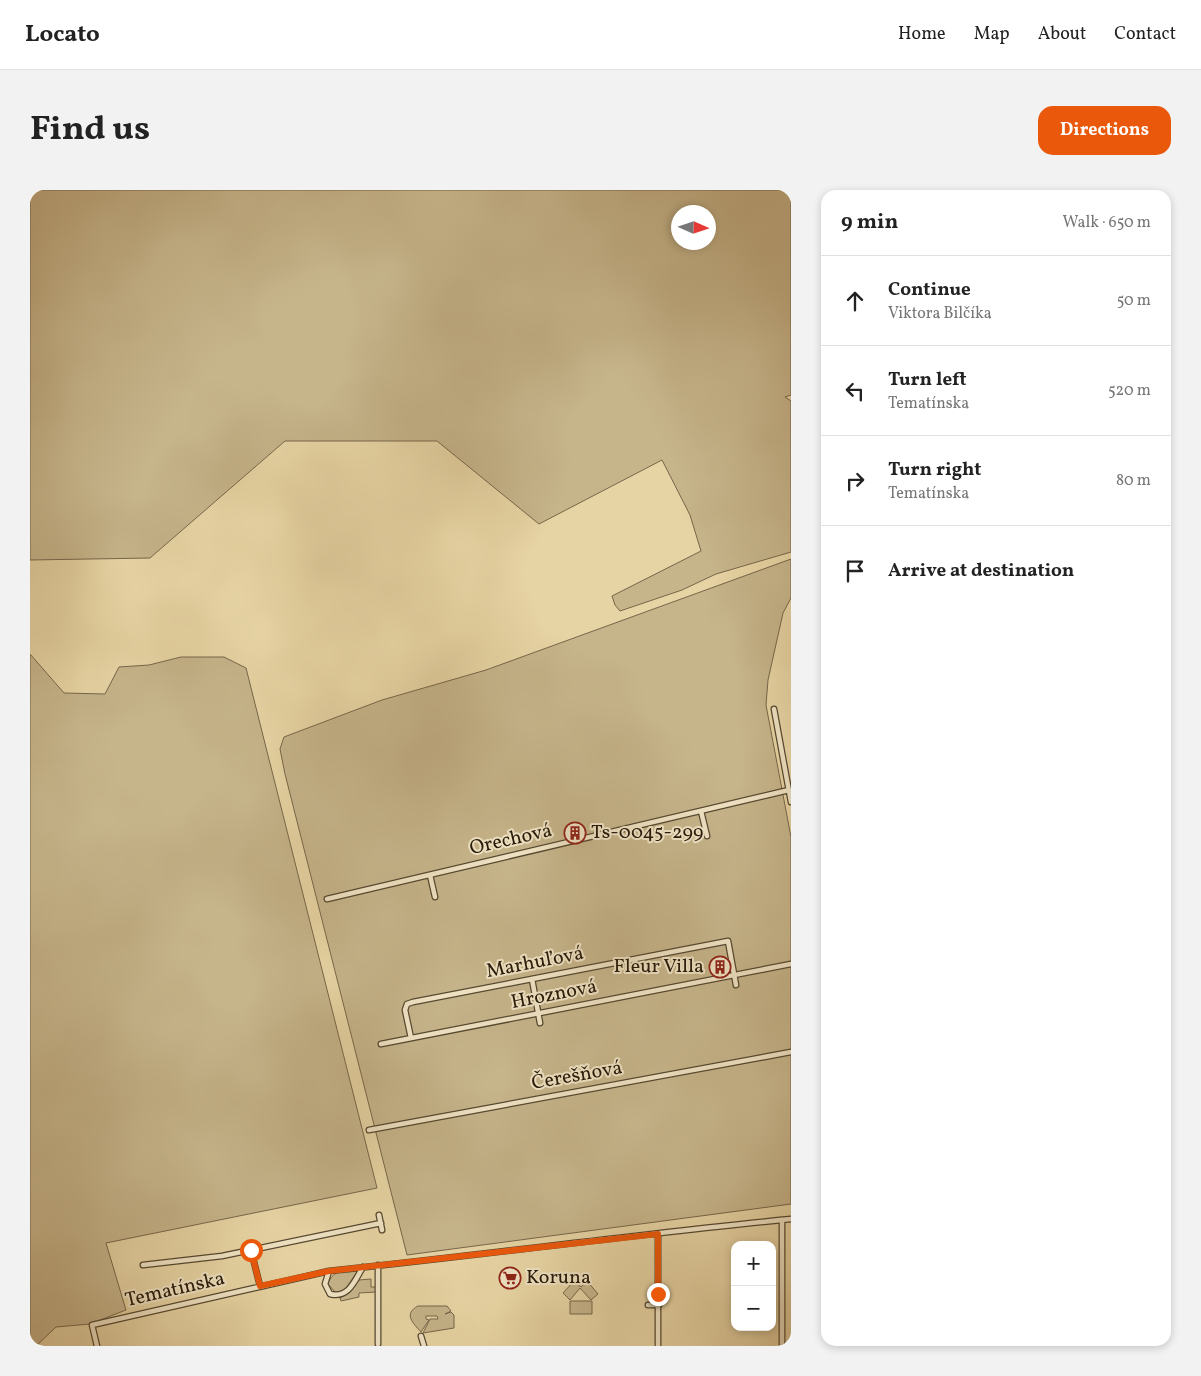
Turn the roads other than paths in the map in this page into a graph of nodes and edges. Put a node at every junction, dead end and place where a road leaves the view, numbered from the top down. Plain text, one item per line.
1 (774, 709) dead end
2 (789, 790) junction
3 (791, 802) edge
4 (701, 811) junction
5 (707, 836) dead end
6 (430, 874) junction
7 (435, 897) dead end
8 (327, 899) dead end
9 (791, 964) edge
10 (734, 976) junction
11 (532, 979) junction
12 (736, 985) dead end
13 (539, 1014) junction
14 (540, 1023) dead end
15 (411, 1038) junction
16 (381, 1044) dead end
17 (791, 1052) edge
18 (369, 1130) dead end
19 (379, 1215) dead end
20 (791, 1219) edge
21 (782, 1220) junction
22 (381, 1223) junction
23 (382, 1230) dead end
24 (658, 1234) junction
25 (251, 1250) junction
26 (143, 1265) dead end
27 (378, 1265) junction
28 (363, 1266) junction
29 (329, 1271) junction
30 (260, 1286) junction
31 (648, 1305) dead end
32 (658, 1305) junction
33 (421, 1336) dead end
34 (378, 1344) dead end
35 (97, 1346) edge
36 (424, 1346) edge
37 (658, 1346) edge
38 (782, 1346) edge

1 - 2 street
2 - 3 street
2 - 4 street, Orechová
4 - 5 street
4 - 6 street, Orechová
6 - 7 street
6 - 8 street, Orechová
9 - 10 street, Hroznová
10 - 11 street, Marhuľová
10 - 12 street
10 - 13 street, Hroznová
11 - 13 street
11 - 15 street, Marhuľová
13 - 14 street
13 - 15 street, Hroznová
15 - 16 street, Hroznová
17 - 18 street, Čerešňová
19 - 22 street
20 - 21 street, Tematínska
21 - 24 street, Tematínska
21 - 38 street
22 - 23 street
22 - 25 street
24 - 27 street, Tematínska
24 - 32 street
25 - 26 street
25 - 30 street
27 - 28 street, Tematínska
27 - 34 street
28 - 29 street, Tematínska
28 - 29 street
29 - 30 street, Tematínska
30 - 35 street, Tematínska
31 - 32 street
32 - 37 street
33 - 36 street

